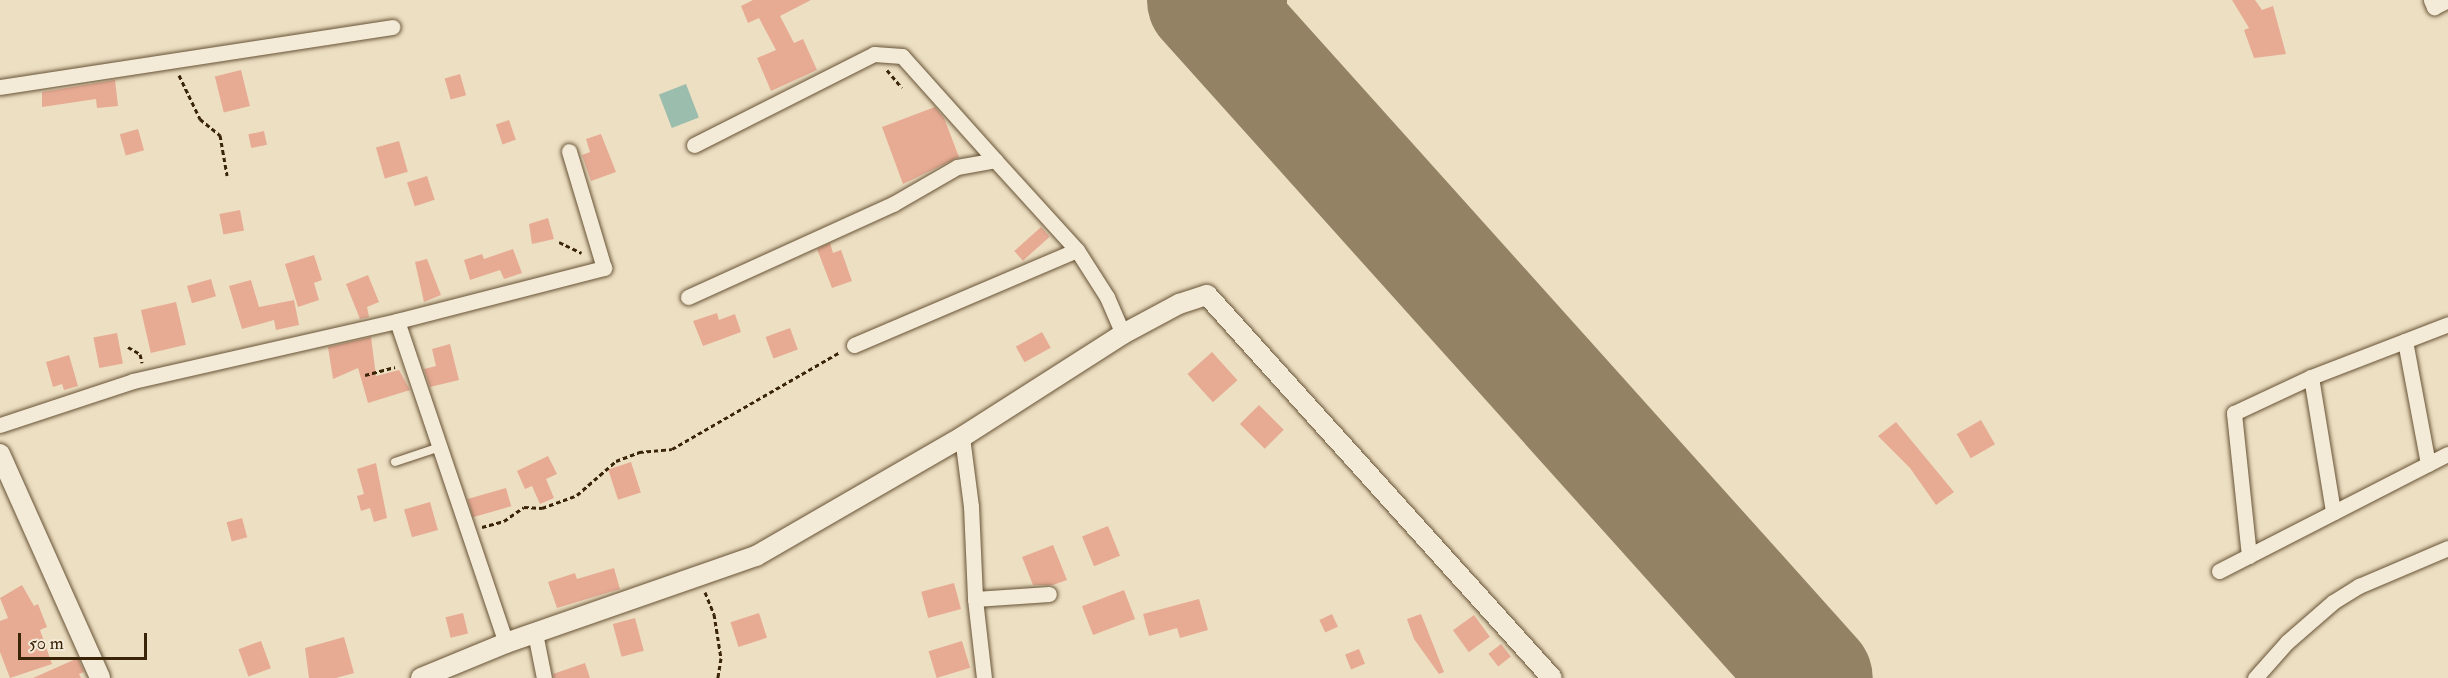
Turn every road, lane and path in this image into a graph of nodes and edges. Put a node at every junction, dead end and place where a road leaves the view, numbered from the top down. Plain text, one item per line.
1 (2431, 0) edge
2 (2448, 0) edge
3 (392, 27) dead end
4 (172, 60) junction
5 (0, 87) edge
6 (694, 145) dead end
7 (569, 151) dead end
8 (995, 160) junction
9 (227, 175) dead end
10 (1077, 250) junction
11 (688, 297) dead end
12 (397, 321) junction
13 (2448, 324) edge
14 (1123, 334) junction
15 (2405, 341) junction
16 (854, 345) joint
17 (128, 347) dead end
18 (411, 362) junction
19 (365, 375) dead end
20 (2311, 377) junction
21 (145, 379) junction
22 (0, 425) edge
23 (962, 437) junction
24 (440, 447) junction
25 (0, 454) edge
26 (2448, 454) edge
27 (395, 462) dead end
28 (2428, 464) junction
29 (2333, 512) junction
30 (468, 531) junction
31 (2448, 548) edge
32 (2248, 556) junction
33 (2219, 571) dead end
34 (699, 576) junction
35 (1049, 594) dead end
36 (975, 599) junction
37 (535, 633) junction
38 (506, 643) junction
39 (100, 678) edge
40 (421, 678) edge
41 (544, 678) edge
42 (718, 678) edge
43 (984, 678) edge
44 (1552, 678) edge
45 (2255, 678) edge

1 - 2 street
3 - 4 street
4 - 5 street
4 - 9 path
6 - 8 street
7 - 12 street
8 - 10 street
8 - 11 street
10 - 14 street
10 - 16 street
12 - 18 street
12 - 21 street
13 - 15 street
14 - 23 street
14 - 44 street
15 - 20 street
15 - 28 street
16 - 30 path
17 - 21 path
18 - 19 path
18 - 24 street
20 - 29 street
20 - 32 street
21 - 22 street
23 - 34 street
23 - 36 street
24 - 27 lane
24 - 30 street
25 - 39 street
26 - 28 street
28 - 29 street
29 - 32 street
30 - 38 street
31 - 45 street
32 - 33 street
34 - 37 street
34 - 42 path
35 - 36 street
36 - 43 street
37 - 38 street
37 - 41 street
38 - 40 street

